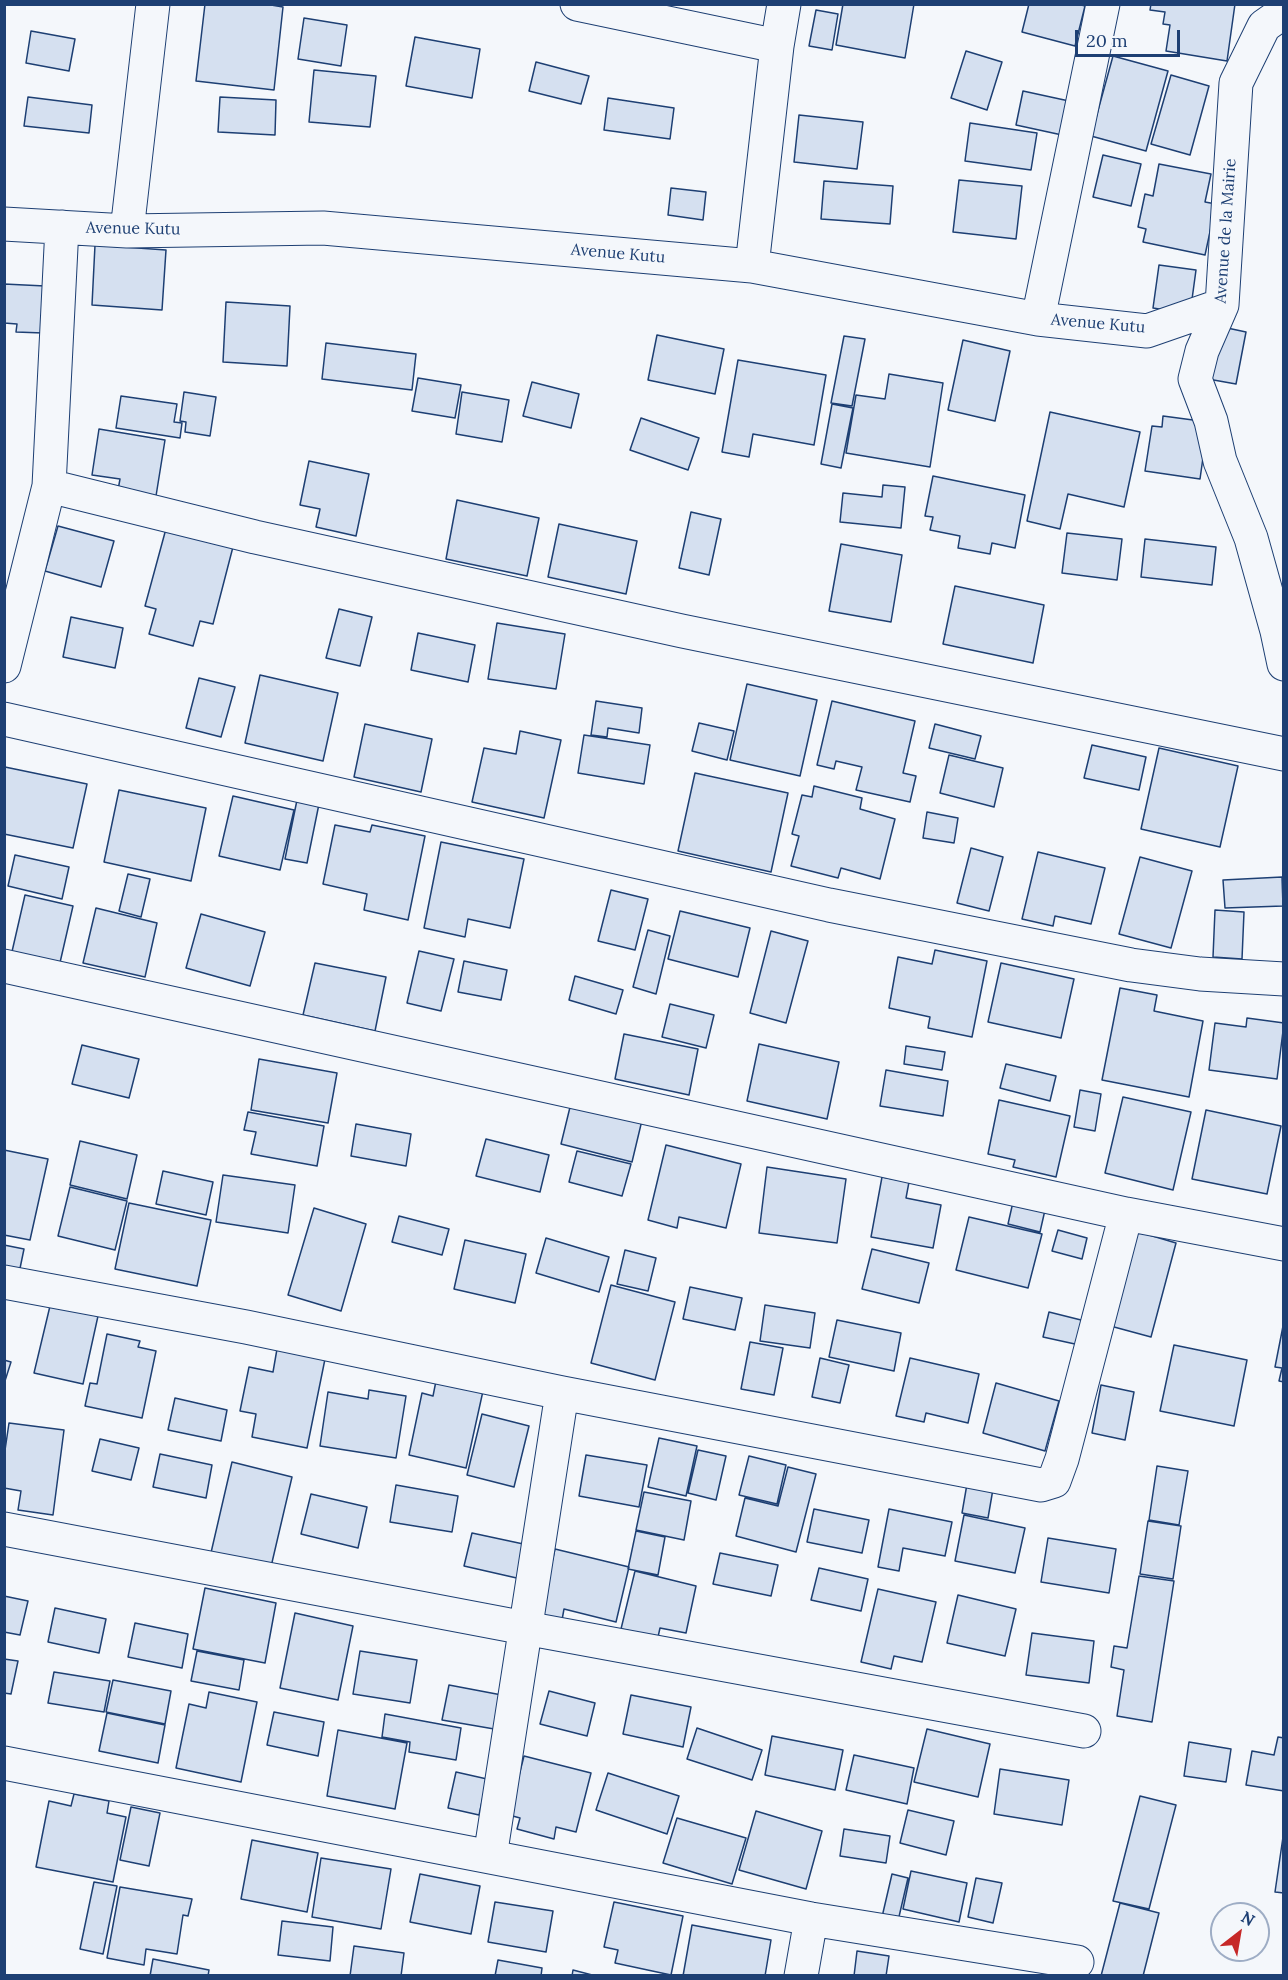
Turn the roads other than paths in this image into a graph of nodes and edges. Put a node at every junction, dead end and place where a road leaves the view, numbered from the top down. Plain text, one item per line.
1 (153, 4) edge
2 (577, 4) edge
3 (784, 4) edge
4 (1103, 4) edge
5 (1284, 12) edge
6 (777, 46) junction
7 (4, 224) edge
8 (62, 227) junction
9 (126, 231) junction
10 (752, 266) junction
11 (1222, 305) junction
12 (1038, 319) junction
13 (49, 486) junction
14 (1284, 664) edge
15 (4, 666) edge
16 (4, 719) edge
17 (1284, 754) edge
18 (4, 966) edge
19 (1284, 979) edge
20 (1126, 1214) junction
21 (1284, 1244) edge
22 (4, 1282) edge
23 (562, 1393) junction
24 (4, 1528) edge
25 (525, 1628) junction
26 (1084, 1731) dead end
27 (4, 1763) edge
28 (489, 1857) junction
29 (811, 1919) junction
30 (1077, 1962) dead end
31 (801, 1976) edge

1 - 9 street
2 - 6 street
3 - 6 street
4 - 12 street
5 - 11 street, Avenue de la Mairie
6 - 10 street
7 - 8 street, Avenue Kutu
8 - 9 street, Avenue Kutu
8 - 13 street
9 - 10 street, Avenue Kutu
10 - 12 street, Avenue Kutu
11 - 12 street, Avenue Kutu
11 - 14 street, Avenue de la Mairie
13 - 15 street
13 - 17 street
16 - 19 street
18 - 20 street
20 - 21 street
20 - 23 street
22 - 23 street
23 - 25 street
24 - 25 street
25 - 26 street
25 - 28 street
27 - 28 street
28 - 29 street
29 - 30 street
29 - 31 street

